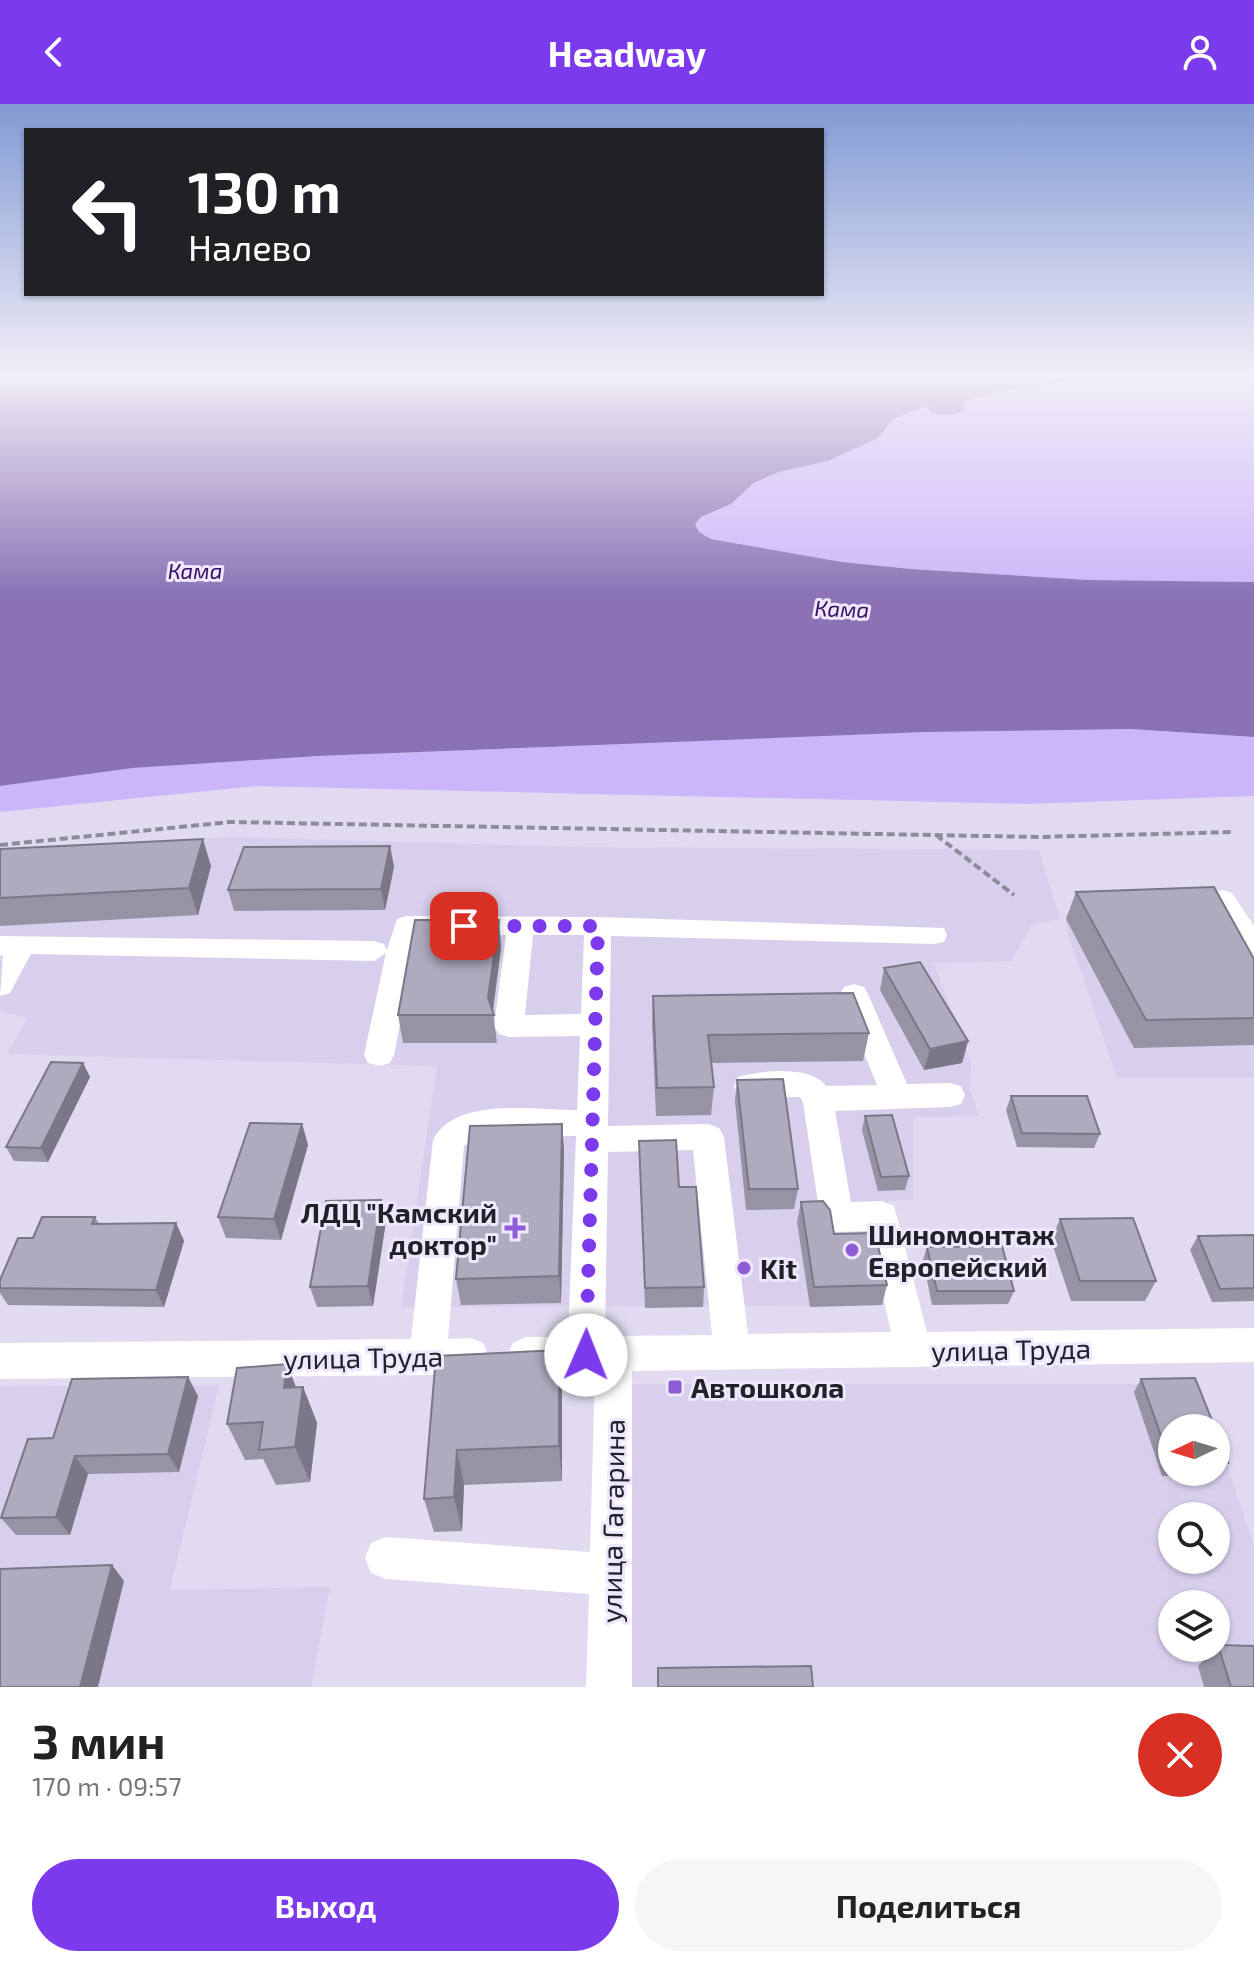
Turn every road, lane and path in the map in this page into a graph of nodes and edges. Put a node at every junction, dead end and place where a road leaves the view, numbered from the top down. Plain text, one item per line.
1 (1235, 832) dead end
2 (936, 835) junction
3 (0, 845) edge
4 (1014, 895) dead end
5 (1223, 899) edge
6 (521, 926) junction
7 (598, 926) junction
8 (934, 935) dead end
9 (12, 945) edge
10 (1254, 948) edge
11 (374, 951) dead end
12 (0, 986) edge
13 (854, 994) edge
14 (595, 1025) junction
15 (379, 1055) dead end
16 (739, 1086) edge
17 (950, 1095) dead end
18 (897, 1097) junction
19 (818, 1099) junction
20 (593, 1131) junction
21 (1254, 1345) edge
22 (913, 1350) junction
23 (732, 1353) junction
24 (600, 1355) junction
25 (428, 1357) junction
26 (0, 1361) edge
27 (386, 1558) dead end
28 (611, 1575) junction
29 (609, 1687) edge

1 - 2 path
2 - 3 path
2 - 4 path
5 - 10 street
6 - 7 street
6 - 14 street
6 - 15 street
7 - 8 street
7 - 14 street, улица Гагарина
9 - 11 street
9 - 12 street
13 - 18 street
14 - 20 street, улица Гагарина
16 - 19 street
17 - 18 street
18 - 19 street
19 - 22 street
20 - 23 street
20 - 24 street, улица Гагарина
20 - 25 street
21 - 22 street, улица Труда
22 - 23 street, улица Труда
23 - 24 street, улица Труда
24 - 25 street, улица Труда
24 - 28 street, улица Гагарина
25 - 26 street, улица Труда
27 - 28 street
28 - 29 street, улица Гагарина

